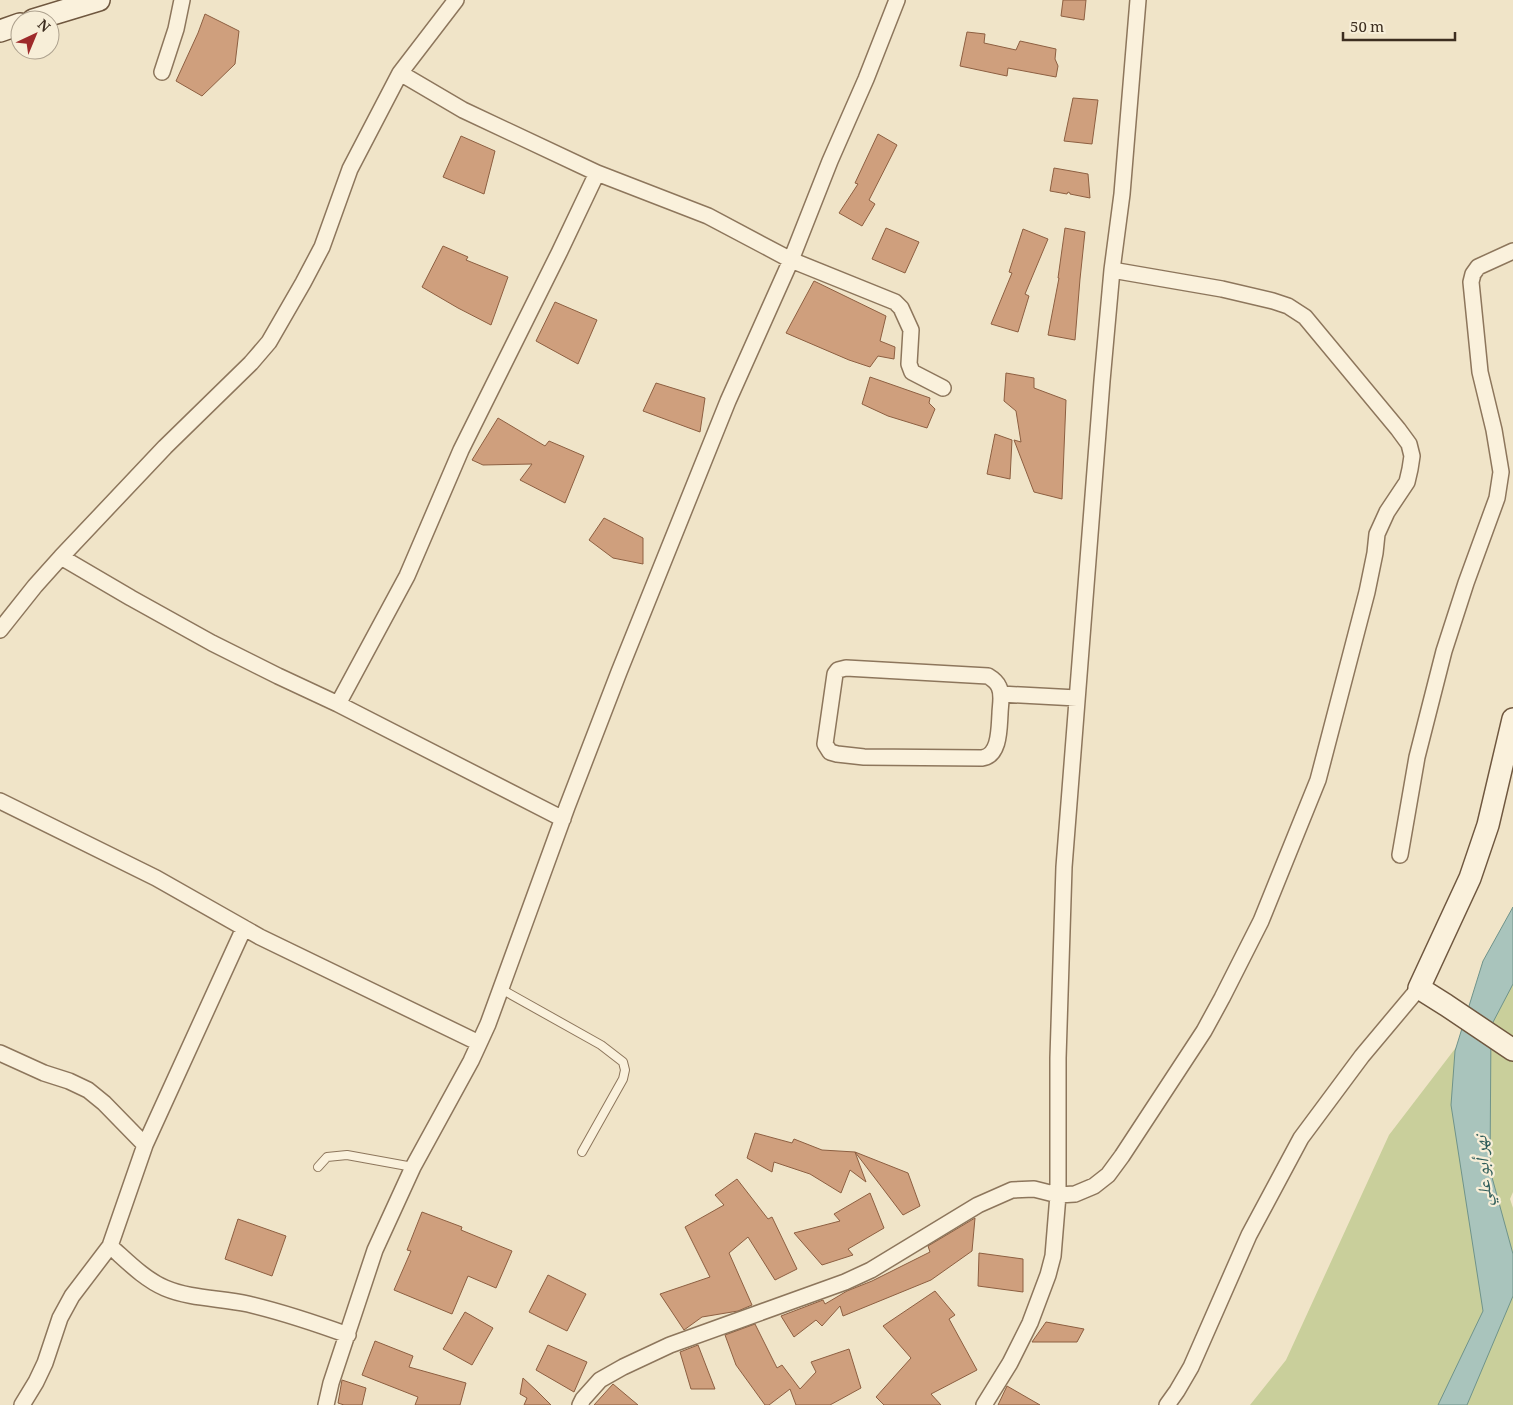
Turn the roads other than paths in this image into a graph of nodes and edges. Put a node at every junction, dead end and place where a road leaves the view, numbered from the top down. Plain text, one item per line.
1 (99, 0) edge
2 (182, 0) edge
3 (456, 0) edge
4 (898, 0) edge
5 (1138, 0) edge
6 (60, 12) edge
7 (162, 72) dead end
8 (400, 73) junction
9 (596, 173) junction
10 (1513, 252) edge
11 (791, 260) junction
12 (1112, 270) junction
13 (943, 388) dead end
14 (61, 557) junction
15 (0, 630) edge
16 (1001, 694) junction
17 (1077, 698) junction
18 (338, 704) junction
19 (1513, 719) edge
20 (0, 801) edge
21 (562, 819) junction
22 (1400, 855) dead end
23 (244, 928) junction
24 (501, 988) junction
25 (1419, 988) junction
26 (479, 1043) junction
27 (1513, 1050) edge
28 (0, 1053) edge
29 (145, 1144) junction
30 (582, 1152) dead end
31 (318, 1167) dead end
32 (413, 1167) junction
33 (1058, 1195) junction
34 (110, 1246) junction
35 (348, 1335) junction
36 (22, 1405) edge
37 (326, 1405) edge
38 (580, 1405) edge
39 (984, 1405) edge
40 (1168, 1405) edge

1 - 6 street
2 - 7 street
3 - 8 street
4 - 11 street
5 - 12 street
8 - 9 street
8 - 14 street
9 - 11 street
9 - 18 street
10 - 22 street
11 - 13 street
11 - 21 street
12 - 17 street
12 - 33 street
14 - 15 street
14 - 18 street
16 - 16 street
16 - 17 street
17 - 33 street
18 - 21 street
19 - 25 street
20 - 23 street
21 - 24 street
23 - 26 street
23 - 29 street
24 - 26 street
24 - 30 lane
25 - 27 street
25 - 40 street
26 - 32 street
28 - 29 street
29 - 34 street
31 - 32 lane
32 - 35 street
33 - 38 street
33 - 39 street
34 - 35 street
34 - 36 street
35 - 37 street

